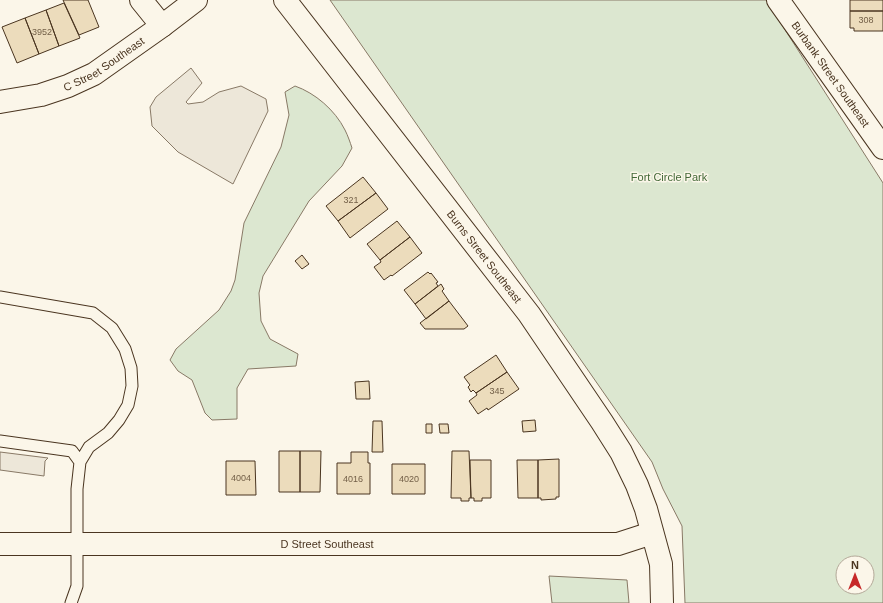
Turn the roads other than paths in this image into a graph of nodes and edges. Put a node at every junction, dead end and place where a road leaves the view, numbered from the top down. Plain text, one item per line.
1 (141, 0) edge
2 (196, 0) edge
3 (285, 0) edge
4 (778, 0) edge
5 (162, 26) junction
6 (0, 102) edge
7 (883, 148) edge
8 (0, 297) edge
9 (0, 441) edge
10 (80, 462) junction
11 (652, 533) junction
12 (0, 544) edge
13 (76, 544) junction
14 (71, 603) edge
15 (662, 603) edge

1 - 5 street
2 - 5 street, C Street Southeast
3 - 11 street, Burns Street Southeast
4 - 7 street, Burbank Street Southeast
5 - 6 street, C Street Southeast
8 - 10 lane
9 - 10 lane
10 - 13 lane
11 - 13 street, D Street Southeast
11 - 15 street, Burns Street Southeast
12 - 13 street, D Street Southeast
13 - 14 lane

